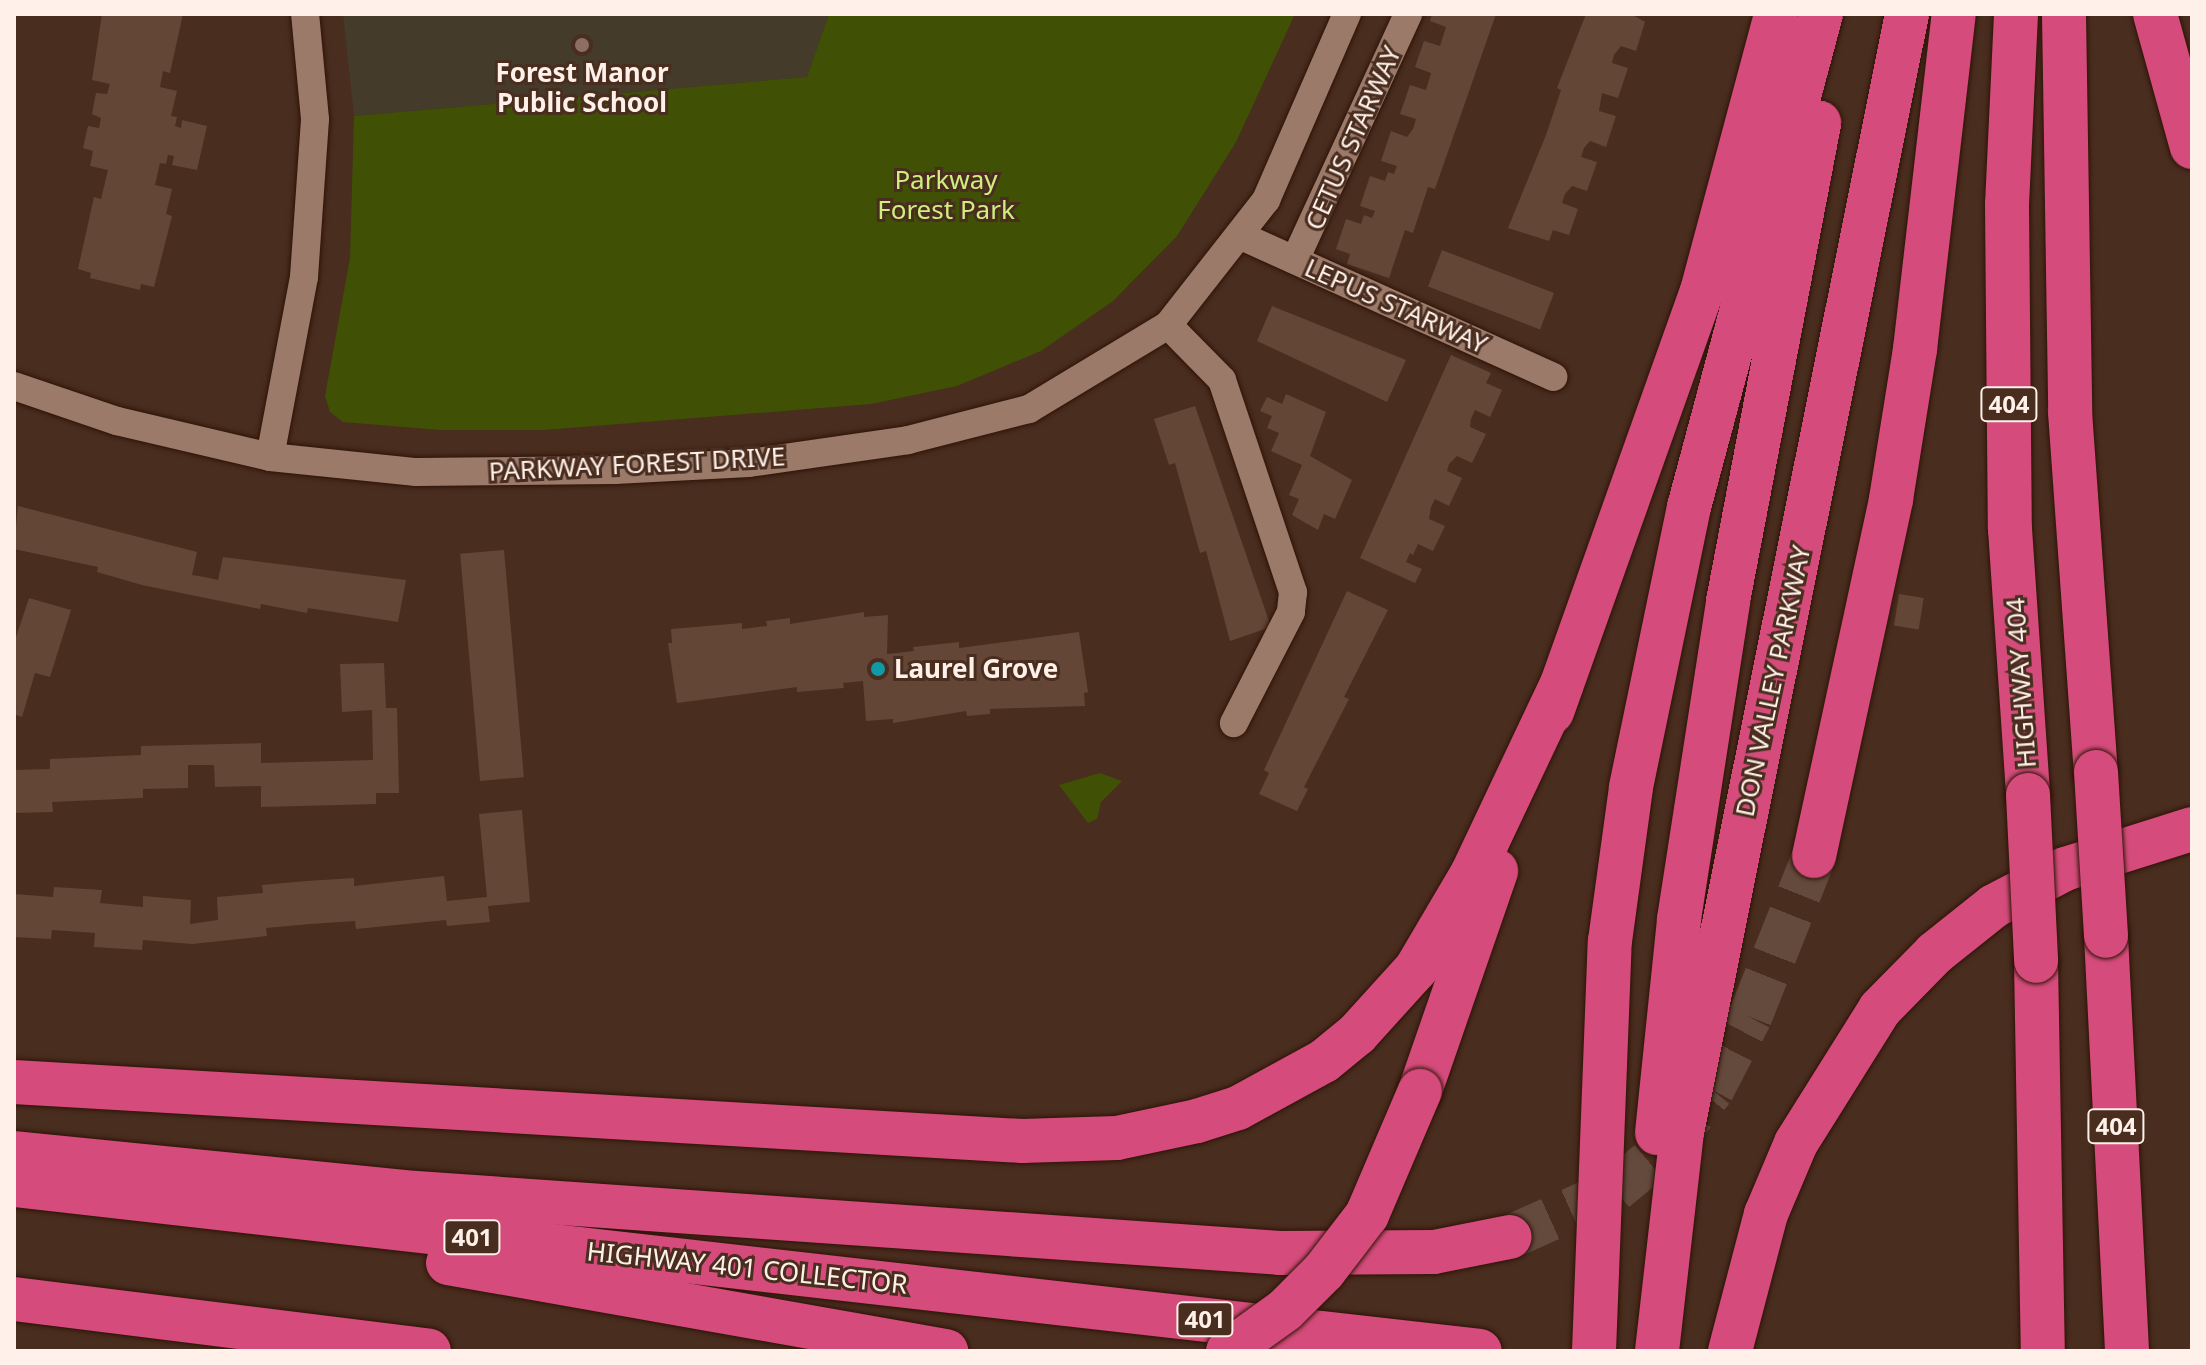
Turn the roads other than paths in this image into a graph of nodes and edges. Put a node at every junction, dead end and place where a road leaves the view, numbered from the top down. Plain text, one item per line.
1 (305, 14) edge
2 (1347, 14) edge
3 (1408, 14) edge
4 (1776, 14) edge
5 (1821, 14) edge
6 (1836, 14) edge
7 (1907, 14) edge
8 (1954, 14) edge
9 (2016, 14) edge
10 (2064, 14) edge
11 (2155, 14) edge
12 (2192, 147) edge
13 (1239, 235) junction
14 (1295, 260) junction
15 (1168, 325) junction
16 (1553, 377) dead end
17 (14, 386) edge
18 (270, 457) junction
19 (1561, 686) junction
20 (1234, 723) dead end
21 (2192, 829) edge
22 (1814, 856) tunnel mouth
23 (14, 1082) edge
24 (14, 1153) edge
25 (14, 1185) edge
26 (14, 1191) edge
27 (1510, 1237) tunnel mouth
28 (1664, 1275) junction
29 (14, 1299) edge
30 (2044, 1333) edge
31 (2124, 1339) edge
32 (429, 1351) edge
33 (946, 1351) edge
34 (1228, 1351) edge
35 (1480, 1351) edge
36 (1594, 1351) edge
37 (1657, 1351) edge
38 (1730, 1351) edge

1 - 18 street
2 - 13 street, PARKWAY FOREST DRIVE
3 - 14 street, CETUS STARWAY
4 - 19 highway
5 - 36 highway
6 - 28 highway
7 - 28 highway, DON VALLEY PARKWAY
8 - 22 highway
9 - 30 highway, HIGHWAY 404 / 404, bridge
10 - 31 highway, 404, bridge
11 - 12 highway
13 - 14 street, LEPUS STARWAY
13 - 15 street, PARKWAY FOREST DRIVE
14 - 16 street, LEPUS STARWAY
15 - 18 street, PARKWAY FOREST DRIVE
15 - 20 street
17 - 18 street, PARKWAY FOREST DRIVE
19 - 23 highway
19 - 34 highway, bridge
21 - 38 highway
24 - 27 highway
25 - 35 highway, HIGHWAY 401 COLLECTOR / 401
26 - 33 highway
28 - 37 highway, DON VALLEY PARKWAY
29 - 32 highway

